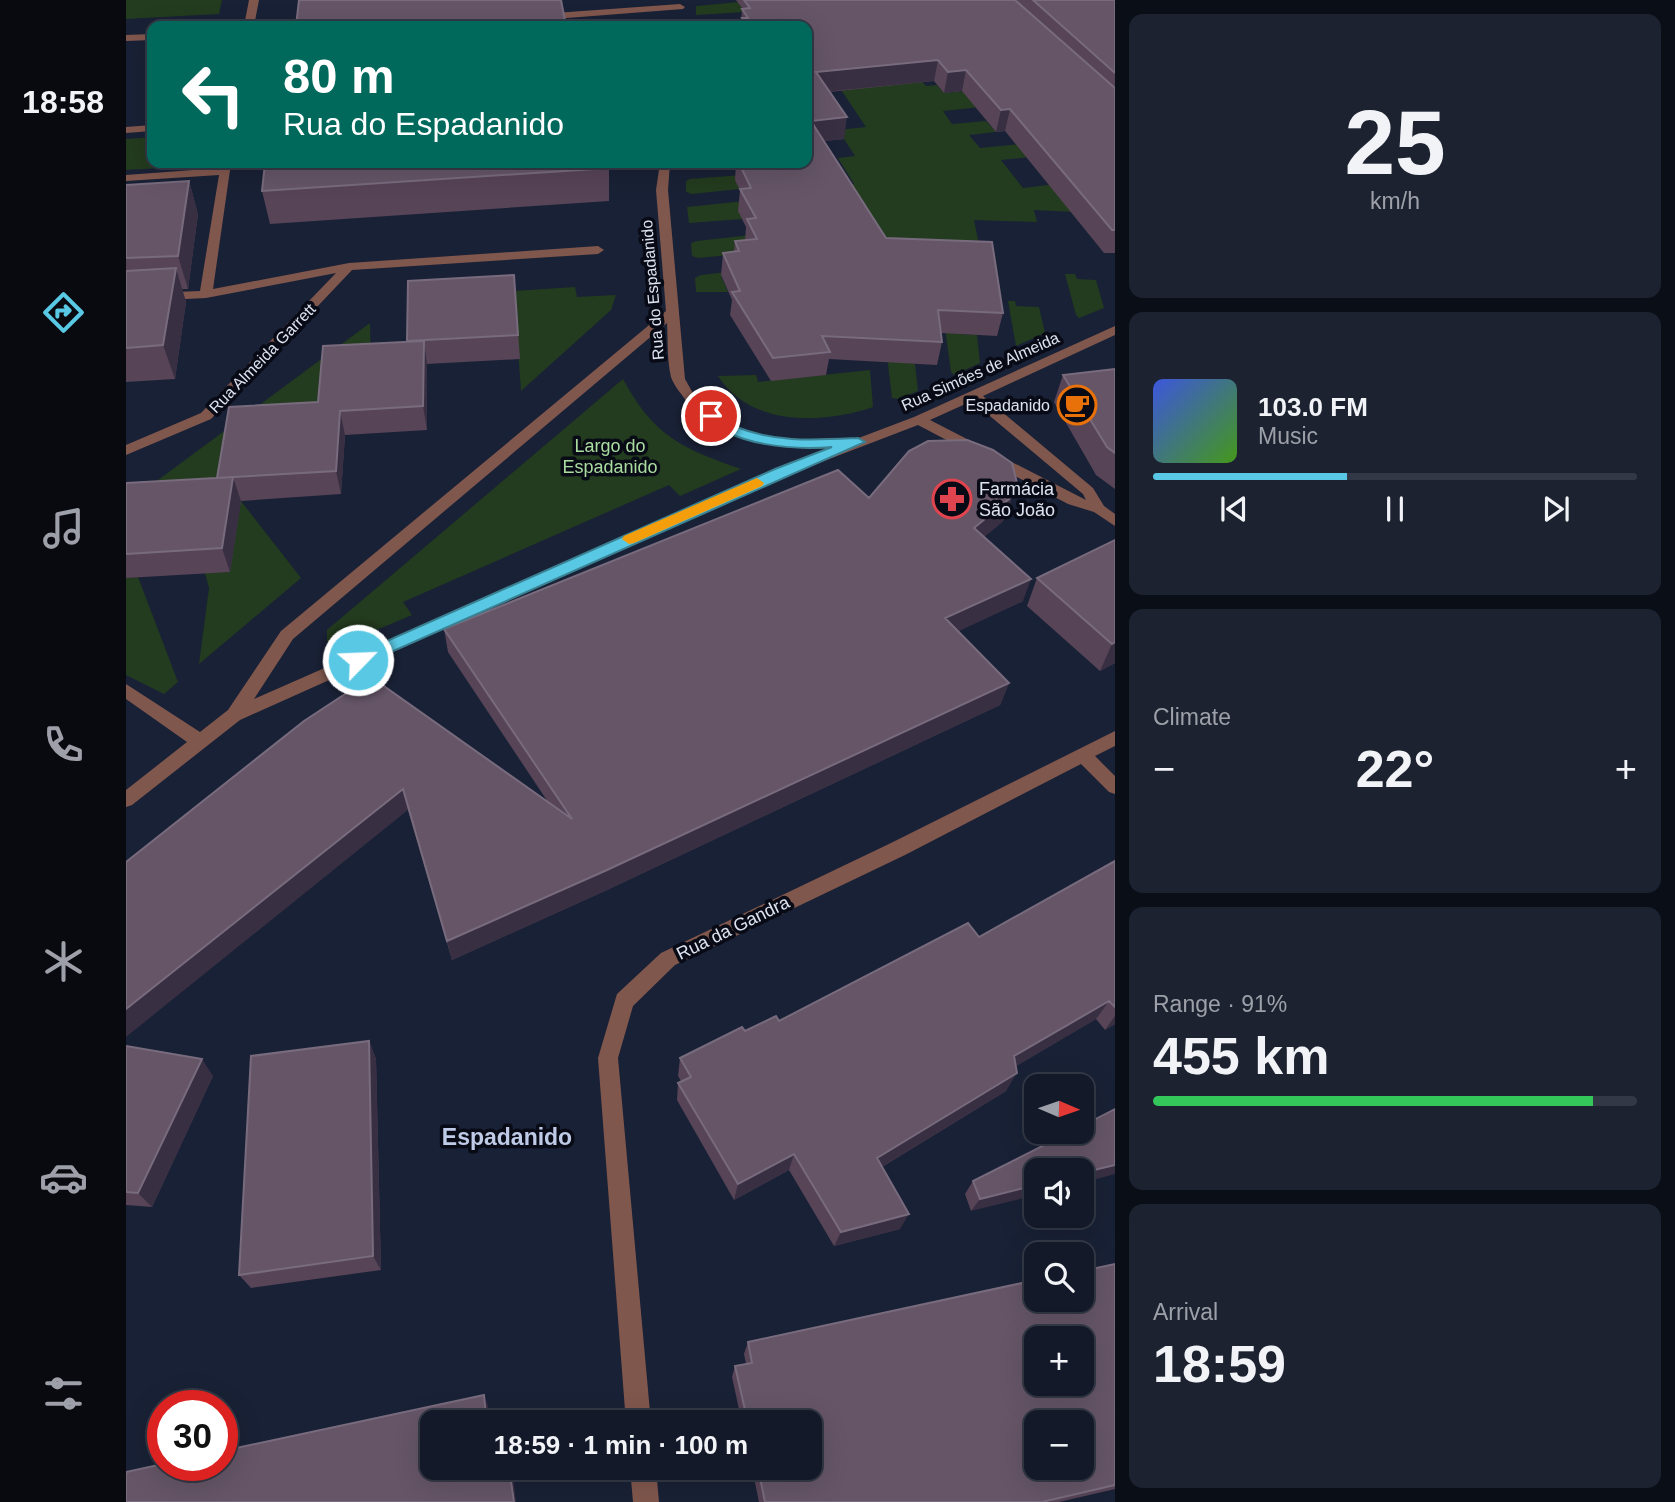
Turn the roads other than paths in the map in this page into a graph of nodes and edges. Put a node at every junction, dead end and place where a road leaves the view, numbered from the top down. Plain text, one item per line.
1 (254, 0) edge
2 (680, 8) edge
3 (531, 18) edge
4 (250, 21) edge
5 (147, 37) edge
6 (126, 38) edge
7 (147, 128) edge
8 (126, 130) edge
9 (216, 168) edge
10 (225, 168) edge
11 (664, 168) edge
12 (126, 178) edge
13 (598, 250) dead end
14 (349, 267) junction
15 (205, 294) junction
16 (126, 298) edge
17 (671, 313) junction
18 (1115, 330) edge
19 (974, 395) junction
20 (919, 420) junction
21 (858, 442) junction
22 (126, 450) edge
23 (1099, 509) junction
24 (1115, 520) edge
25 (126, 690) edge
26 (234, 715) junction
27 (1115, 738) edge
28 (199, 741) junction
29 (1084, 756) junction
30 (1115, 787) edge
31 (126, 800) edge
32 (638, 1410) edge
33 (644, 1480) edge
34 (646, 1502) edge

1 - 4 street
2 - 3 street
5 - 6 street
7 - 8 street
9 - 12 street
10 - 15 street
11 - 17 street, Rua do Espadanido
13 - 14 street, Rua Almeida Garrett
14 - 15 street, Rua Almeida Garrett
14 - 22 street, Rua Almeida Garrett
15 - 16 street, Rua Almeida Garrett
17 - 21 street, Rua do Espadanido
17 - 26 street
18 - 19 street, Rua Simões de Almeida
19 - 20 street, Rua Simões de Almeida
19 - 23 street
20 - 21 street, Rua Simões de Almeida
20 - 23 street
21 - 26 street
23 - 24 street
25 - 28 street
26 - 28 street
27 - 29 street, Rua da Gandra
28 - 31 street
29 - 30 street
29 - 32 street, Rua da Gandra
33 - 34 street

